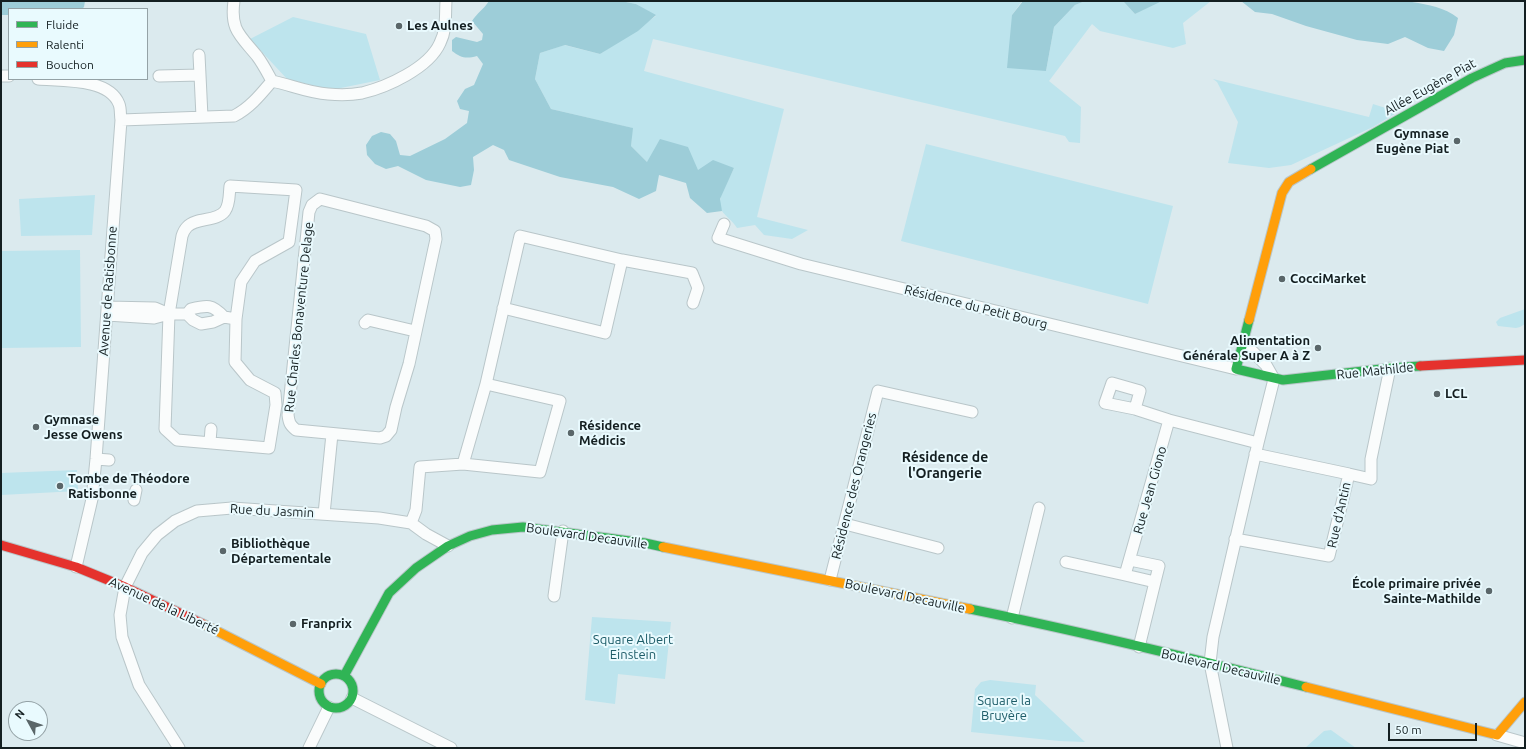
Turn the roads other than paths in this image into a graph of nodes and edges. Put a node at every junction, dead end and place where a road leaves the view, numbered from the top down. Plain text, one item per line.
1 (234, 1) edge
2 (446, 1) edge
3 (199, 55) dead end
4 (1525, 60) edge
5 (200, 75) junction
6 (159, 76) dead end
7 (49, 80) edge
8 (272, 81) junction
9 (202, 117) junction
10 (121, 120) junction
11 (118, 156) junction
12 (130, 157) dead end
13 (724, 224) dead end
14 (622, 260) junction
15 (693, 303) dead end
16 (504, 308) junction
17 (107, 311) junction
18 (169, 314) junction
19 (187, 314) junction
20 (224, 317) junction
21 (236, 319) junction
22 (365, 323) dead end
23 (415, 331) junction
24 (1243, 342) junction
25 (1525, 360) edge
26 (1390, 368) junction
27 (1236, 369) junction
28 (1274, 379) junction
29 (486, 384) junction
30 (1135, 409) dead end
31 (972, 412) dead end
32 (1169, 420) junction
33 (211, 429) dead end
34 (332, 434) junction
35 (210, 442) junction
36 (1256, 448) junction
37 (96, 459) junction
38 (109, 460) dead end
39 (463, 464) junction
40 (1349, 474) junction
41 (1039, 508) dead end
42 (324, 514) junction
43 (411, 523) junction
44 (845, 524) junction
45 (563, 531) junction
46 (1236, 539) junction
47 (1, 545) edge
48 (448, 546) junction
49 (938, 548) dead end
50 (1130, 560) junction
51 (1066, 562) dead end
52 (76, 566) junction
53 (1125, 575) junction
54 (830, 580) junction
55 (1156, 582) junction
56 (125, 587) junction
57 (554, 596) dead end
58 (1012, 618) junction
59 (1140, 647) junction
60 (1210, 663) junction
61 (344, 676) junction
62 (321, 684) junction
63 (352, 698) junction
64 (1525, 702) edge
65 (329, 707) junction
66 (1497, 735) junction
67 (1525, 743) edge
68 (179, 748) edge
69 (309, 748) edge
70 (451, 748) edge
71 (1227, 748) edge

1 - 8 street
2 - 8 street
3 - 5 street
4 - 24 street, Allée Eugène Piat
5 - 6 street
5 - 9 street
7 - 10 street, Avenue de Ratisbonne
8 - 9 street
9 - 10 street
10 - 11 street, Avenue de Ratisbonne
11 - 12 street
11 - 17 street, Avenue de Ratisbonne
13 - 27 street, Résidence du Petit Bourg
14 - 15 street
14 - 16 street
14 - 16 street
16 - 29 street
17 - 18 street
17 - 37 street, Avenue de Ratisbonne
18 - 19 street
18 - 21 street
18 - 35 street
19 - 20 street
19 - 20 street
20 - 21 street
21 - 35 street
22 - 23 street
23 - 34 street, Rue Charles Bonaventure Delage
23 - 34 street, Rue Charles Bonaventure Delage
24 - 27 street
24 - 28 street
25 - 26 street, Rue Mathilde
26 - 28 street, Rue Mathilde
26 - 40 street
27 - 28 street, Rue Mathilde
28 - 36 street
29 - 39 street
29 - 39 street
30 - 32 street
31 - 44 street, Résidence des Orangeries
32 - 36 street
32 - 50 street, Rue Jean Giono
33 - 35 street
34 - 42 street
36 - 40 street, Rue d'Antin
36 - 46 street
37 - 38 street
37 - 52 street, Avenue de Ratisbonne
39 - 43 street
40 - 46 street, Rue d'Antin
41 - 58 street
42 - 43 street, Rue du Jasmin
42 - 56 street, Rue du Jasmin
43 - 48 street, Rue du Jasmin
44 - 49 street
44 - 54 street, Résidence des Orangeries
45 - 48 street, Boulevard Decauville
45 - 54 street, Boulevard Decauville
45 - 57 street
46 - 60 street
47 - 52 street, Avenue de la Liberté
48 - 61 street, Boulevard Decauville
50 - 53 street, Rue Jean Giono
50 - 55 street
51 - 53 street
52 - 56 street, Avenue de la Liberté
53 - 55 street
54 - 58 street, Boulevard Decauville
55 - 59 street
56 - 62 street, Avenue de la Liberté
56 - 68 street, Rue du Jasmin
58 - 59 street, Boulevard Decauville
59 - 60 street, Boulevard Decauville
60 - 66 street, Boulevard Decauville
60 - 71 street
61 - 62 street
61 - 63 street
62 - 65 street
63 - 65 street
63 - 70 street
64 - 66 street
65 - 69 street
66 - 67 street, Boulevard Decauville

